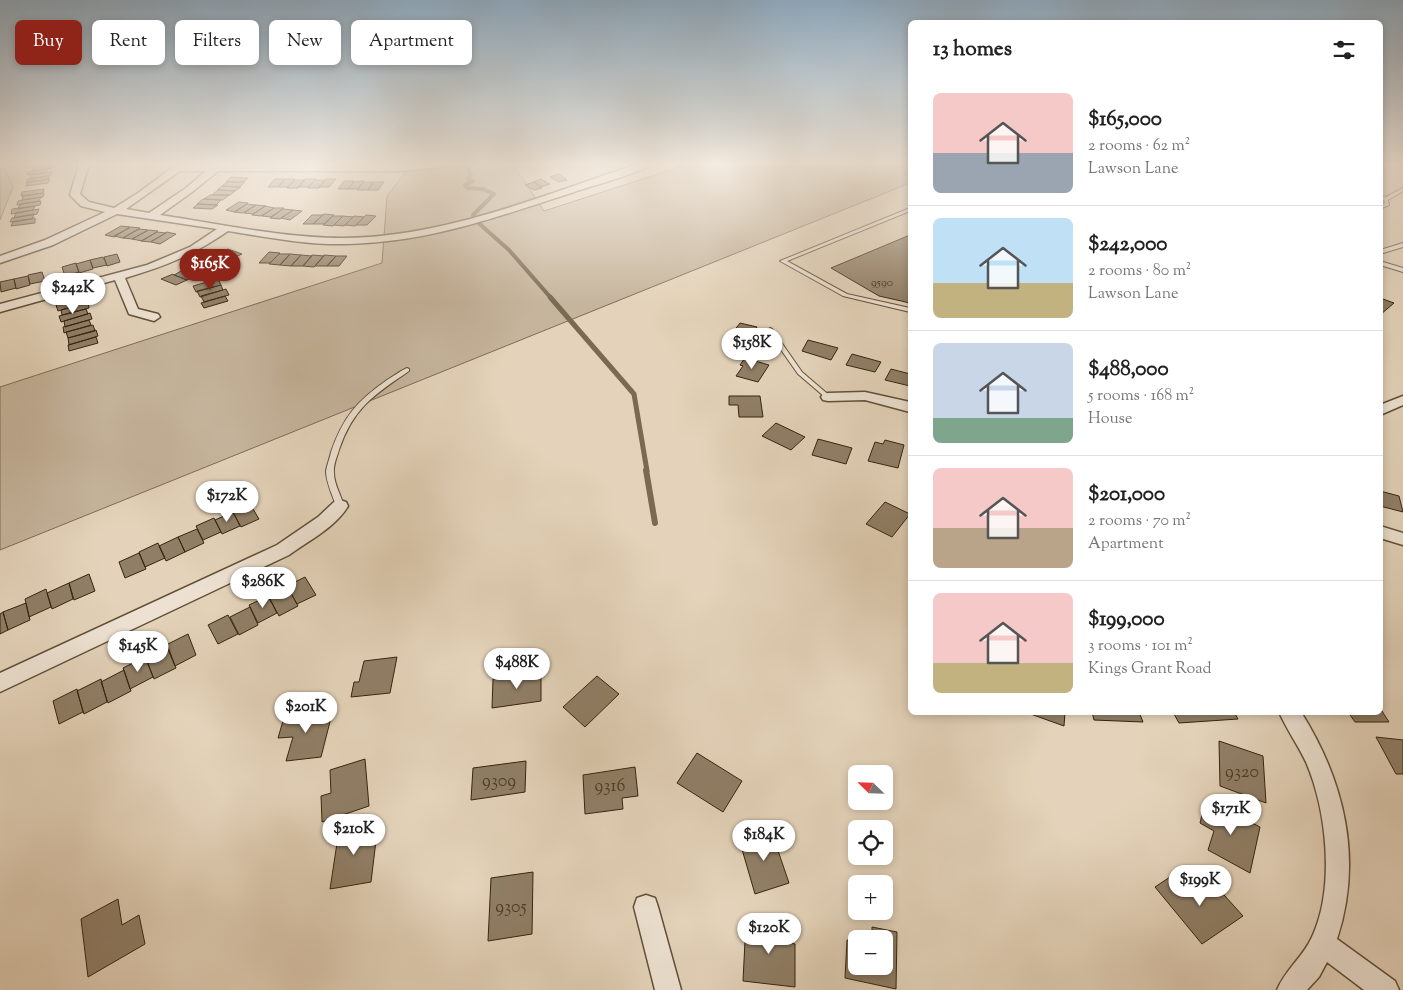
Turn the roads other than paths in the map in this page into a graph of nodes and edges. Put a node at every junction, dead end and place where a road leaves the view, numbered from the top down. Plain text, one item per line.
1 (111, 210) edge
2 (159, 210) edge
3 (507, 210) edge
4 (907, 210) edge
5 (116, 211) junction
6 (151, 216) junction
7 (489, 216) joint
8 (462, 225) joint
9 (226, 228) junction
10 (1403, 245) edge
11 (1383, 251) edge
12 (0, 260) edge
13 (1383, 264) edge
14 (1403, 270) edge
15 (119, 277) junction
16 (0, 308) edge
17 (908, 310) edge
18 (154, 317) dead end
19 (770, 330) dead end
20 (406, 370) dead end
21 (828, 397) joint
22 (1403, 400) edge
23 (908, 406) edge
24 (1383, 409) edge
25 (340, 506) joint
26 (1383, 533) edge
27 (1403, 539) edge
28 (0, 683) edge
29 (1291, 715) edge
30 (646, 907) dead end
31 (1323, 944) junction
32 (668, 990) edge
33 (1290, 990) edge
34 (1386, 990) edge

1 - 5 street
2 - 6 street
3 - 7 street
4 - 17 lane
5 - 6 street
5 - 12 street
6 - 9 street
7 - 8 street
8 - 9 street
9 - 15 street
10 - 11 lane
13 - 14 lane
15 - 16 street
15 - 18 street
19 - 21 lane
20 - 25 lane
21 - 23 street
22 - 24 street
25 - 28 street
26 - 27 street
29 - 31 street
30 - 32 street
31 - 33 street
31 - 34 street

